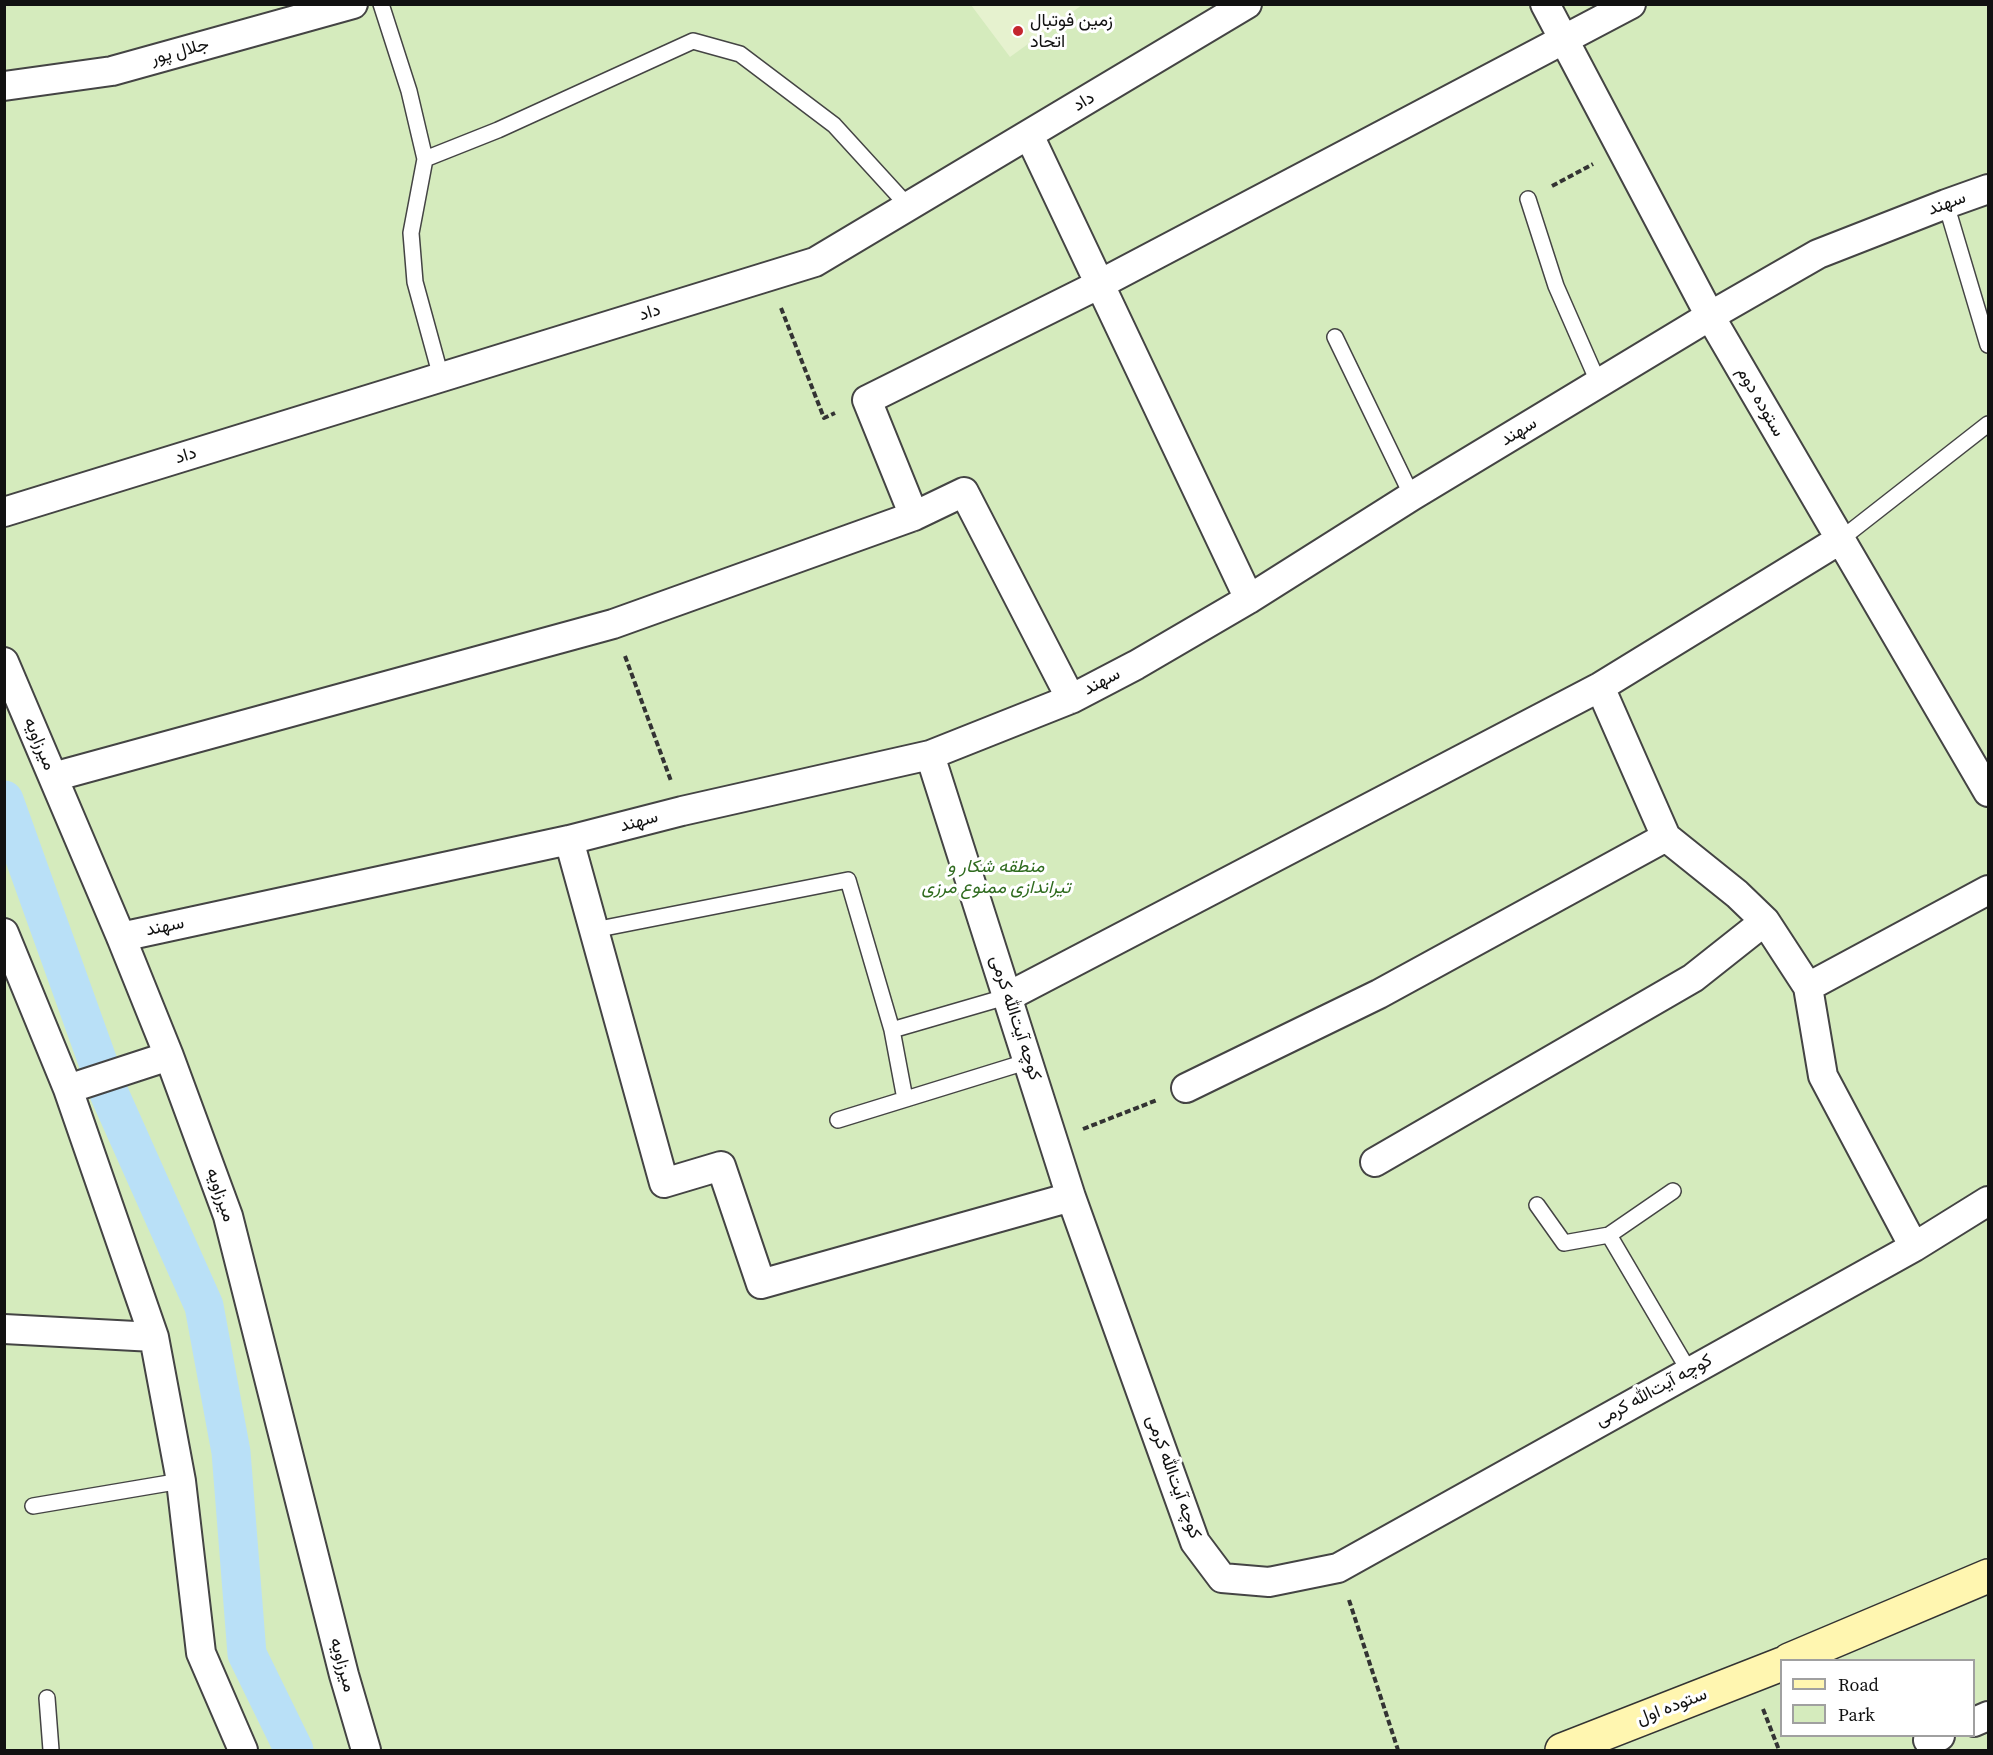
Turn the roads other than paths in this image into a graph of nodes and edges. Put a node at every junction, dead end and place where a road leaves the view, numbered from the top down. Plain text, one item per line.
1 (353, 4) edge
2 (381, 4) edge
3 (1247, 4) edge
4 (1545, 4) edge
5 (1631, 4) edge
6 (1565, 40) junction
7 (4, 86) edge
8 (1029, 135) junction
9 (425, 159) junction
10 (1989, 189) edge
11 (1528, 199) road end
12 (1946, 204) junction
13 (908, 206) junction
14 (1100, 284) junction
15 (1710, 316) junction
16 (1335, 337) dead end
17 (1989, 345) edge
18 (441, 377) junction
19 (1599, 384) junction
20 (1989, 424) edge
21 (1412, 496) junction
22 (4, 512) edge
23 (914, 516) junction
24 (1841, 539) junction
25 (1249, 599) junction
26 (4, 662) edge
27 (1600, 687) junction
28 (1071, 699) junction
29 (930, 755) junction
30 (53, 777) junction
31 (1989, 792) edge
32 (1666, 837) junction
33 (569, 840) junction
34 (1989, 890) edge
35 (1765, 921) junction
36 (594, 930) junction
37 (4, 933) edge
38 (121, 937) junction
39 (1808, 987) junction
40 (1009, 996) junction
41 (892, 1030) junction
42 (169, 1056) junction
43 (1029, 1061) junction
44 (76, 1086) junction
45 (1186, 1088) road end
46 (905, 1099) junction
47 (838, 1120) dead end
48 (1375, 1162) dead end
49 (1673, 1191) dead end
50 (1071, 1197) junction
51 (1989, 1201) edge
52 (1537, 1204) dead end
53 (1609, 1235) junction
54 (1914, 1247) junction
55 (4, 1329) edge
56 (154, 1336) junction
57 (1689, 1371) junction
58 (181, 1482) junction
59 (33, 1506) dead end
60 (1989, 1576) edge
61 (1791, 1659) edge
62 (1780, 1665) edge
63 (46, 1698) dead end
64 (1989, 1716) edge
65 (1975, 1722) edge
66 (51, 1750) edge
67 (243, 1750) edge
68 (366, 1750) edge
69 (1562, 1750) edge

1 - 7 street, جلال پور
2 - 9 lane
3 - 8 street, داد
4 - 6 street, ستوده دوم
5 - 6 street
6 - 14 street
6 - 15 street, ستوده دوم
8 - 13 street, داد
8 - 14 street
9 - 13 lane
9 - 18 lane
10 - 12 street, سهند
11 - 19 lane
12 - 15 street, سهند
12 - 17 lane
13 - 18 street, داد
14 - 23 street
14 - 25 street
15 - 19 street, سهند
15 - 24 street, ستوده دوم
16 - 21 lane
18 - 22 street, داد
19 - 21 street, سهند
20 - 24 lane
21 - 25 street, سهند
23 - 28 street
23 - 30 street
24 - 27 street
24 - 31 street, ستوده دوم
25 - 28 street, سهند
26 - 30 street, میرزاویه
27 - 32 street
27 - 40 street
28 - 29 street, سهند
29 - 33 street, سهند
29 - 40 street, کوچه آیت‌الله کرمی
30 - 38 street, میرزاویه
32 - 35 street
32 - 45 street
33 - 36 street
33 - 38 street, سهند
34 - 39 street
35 - 39 street
35 - 48 street
36 - 41 lane
36 - 50 street
37 - 44 street
38 - 42 street, میرزاویه
39 - 54 street
40 - 41 lane
40 - 43 street, کوچه آیت‌الله کرمی
41 - 46 lane
42 - 44 street
42 - 68 street, میرزاویه
43 - 46 lane
43 - 50 street, کوچه آیت‌الله کرمی
44 - 56 street
46 - 47 lane
49 - 53 lane
50 - 57 street, کوچه آیت‌الله کرمی
51 - 54 street, کوچه آیت‌الله کرمی
52 - 53 lane
53 - 57 lane
54 - 57 street, کوچه آیت‌الله کرمی
55 - 56 street
56 - 58 street
58 - 59 lane
58 - 67 street
60 - 61 street
62 - 69 street, ستوده اول
63 - 66 lane
64 - 65 street

